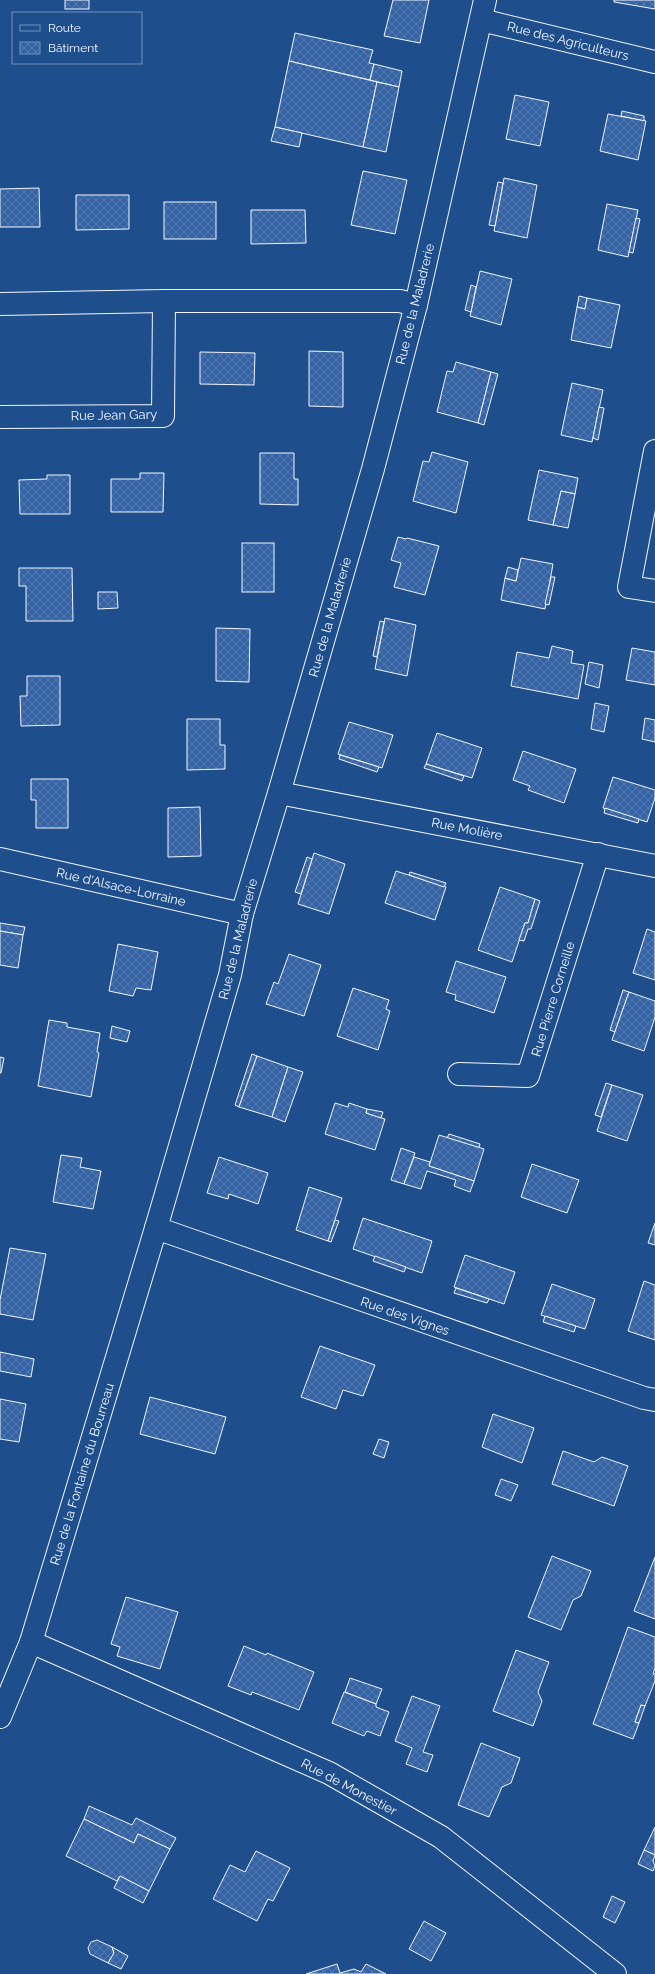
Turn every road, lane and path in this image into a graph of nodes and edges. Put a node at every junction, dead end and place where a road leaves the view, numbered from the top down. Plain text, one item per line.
1 (483, 10) edge
2 (655, 62) edge
3 (164, 301) junction
4 (0, 304) edge
5 (416, 304) junction
6 (0, 417) edge
7 (655, 451) edge
8 (655, 591) edge
9 (280, 793) junction
10 (598, 854) junction
11 (0, 860) edge
12 (655, 866) edge
13 (242, 914) junction
14 (458, 1074) dead end
15 (156, 1228) junction
16 (655, 1400) edge
17 (30, 1642) junction
18 (0, 1718) edge
19 (616, 1974) edge

1 - 2 street, Rue des Agriculteurs
1 - 5 street, Rue de la Maladrerie
3 - 4 street
3 - 5 street
3 - 6 street, Rue Jean Gary
5 - 9 street, Rue de la Maladrerie
7 - 8 street
9 - 10 street, Rue Molière
9 - 13 street, Rue de la Maladrerie
10 - 12 street, Rue Molière
10 - 14 street, Rue Pierre Corneille
11 - 13 street, Rue d'Alsace-Lorraine
13 - 15 street, Rue de la Maladrerie
15 - 16 street, Rue des Vignes
15 - 17 street, Rue de la Fontaine du Bourreau
17 - 18 street, Rue de la Fontaine du Bourreau
17 - 19 street, Rue de Monestier

